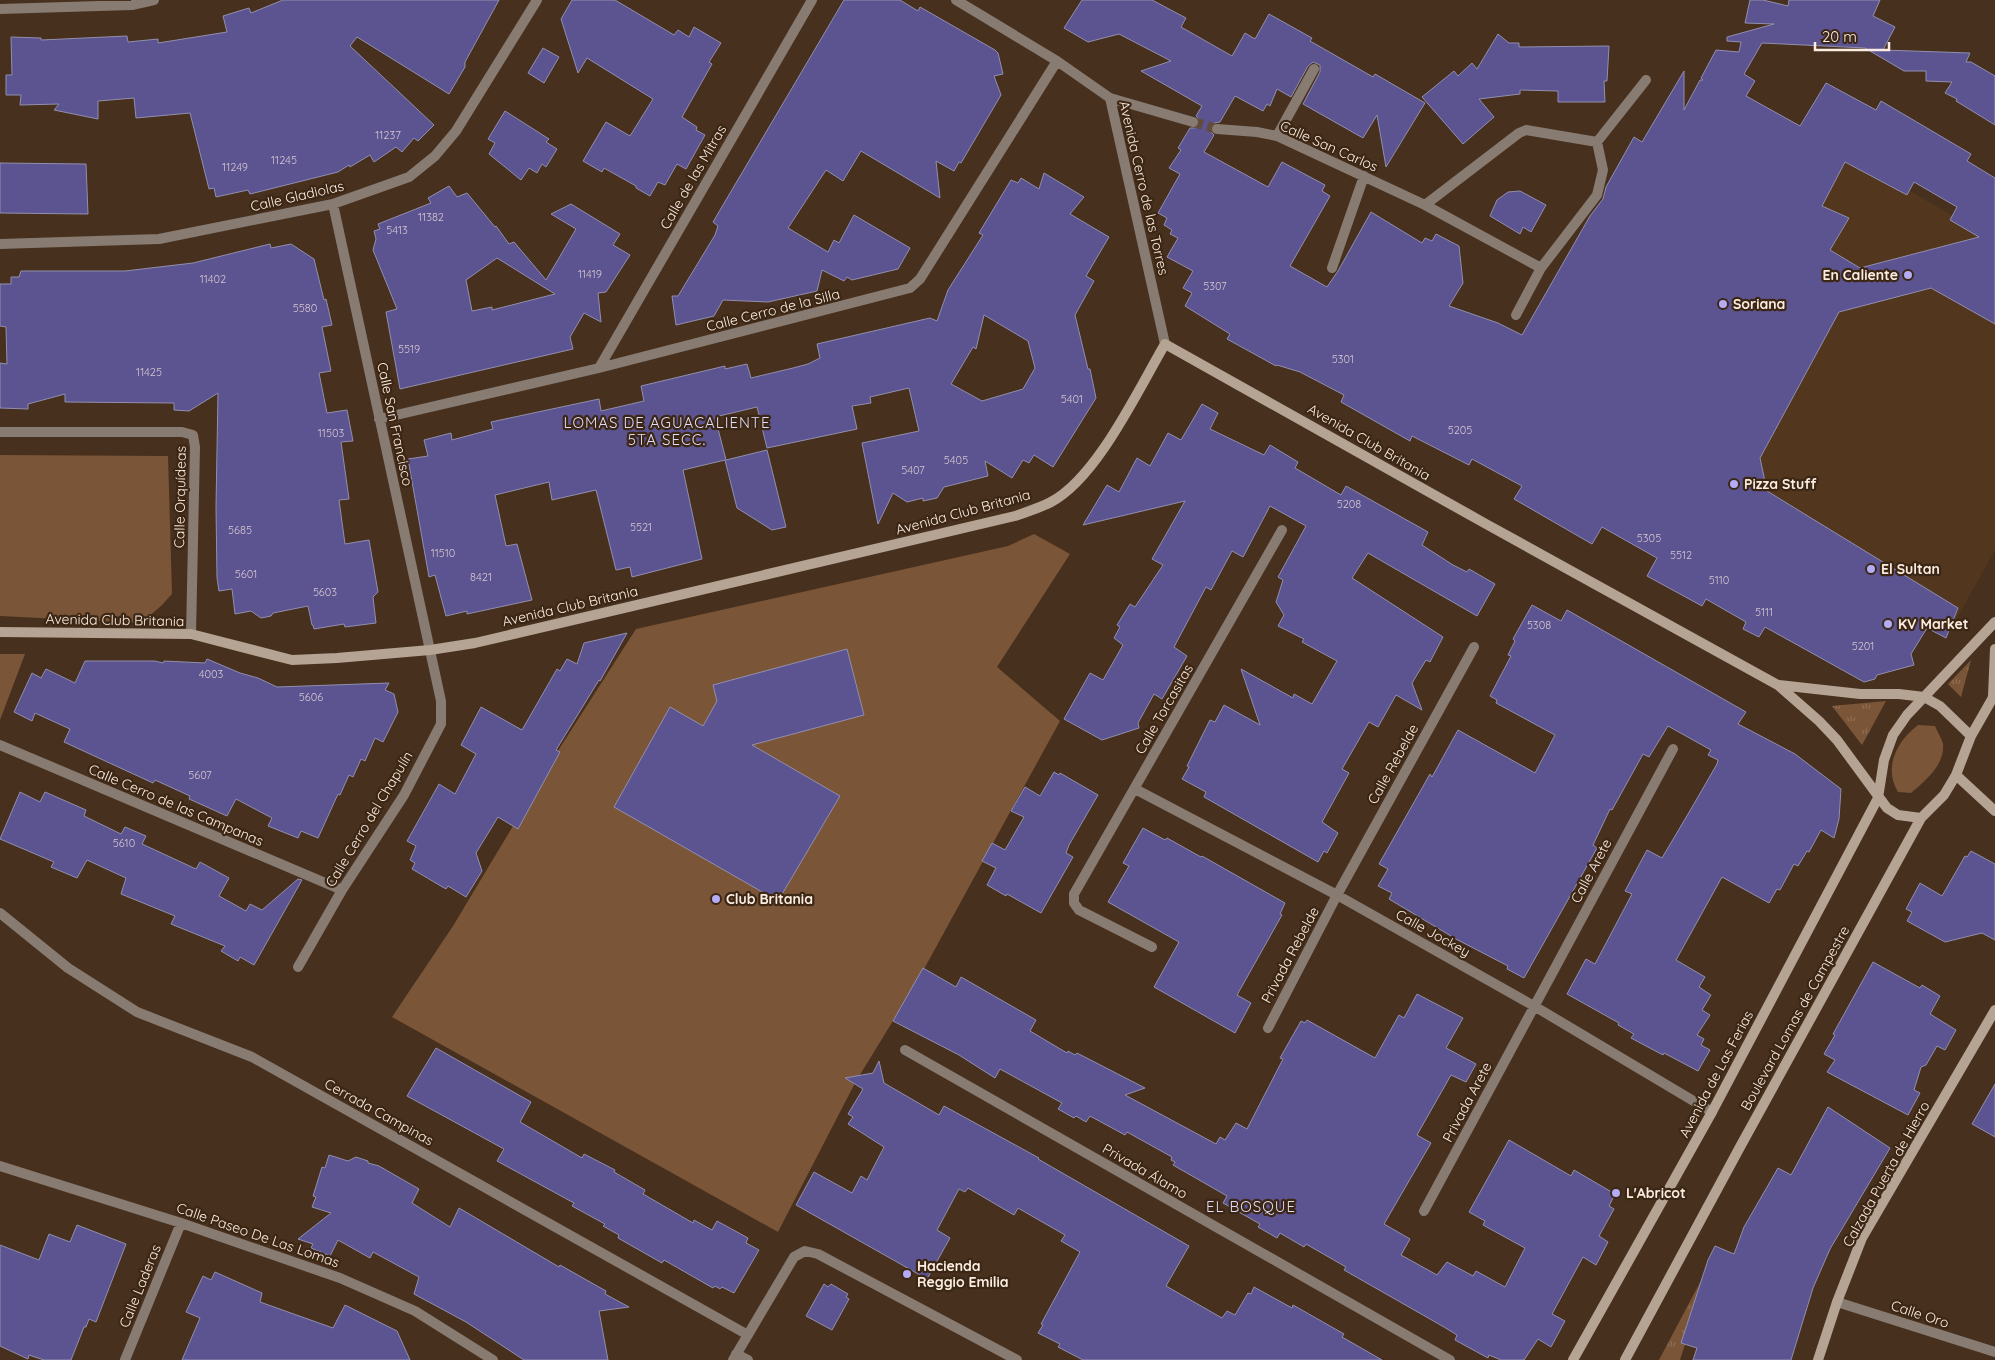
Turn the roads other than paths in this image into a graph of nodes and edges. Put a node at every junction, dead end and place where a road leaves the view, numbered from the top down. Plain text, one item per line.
1 (154, 0) edge
2 (537, 0) edge
3 (812, 0) edge
4 (956, 0) edge
5 (0, 9) edge
6 (1057, 61) junction
7 (1314, 69) dead end
8 (1646, 80) dead end
9 (1110, 98) junction
10 (1193, 122) tunnel mouth
11 (1217, 129) tunnel mouth
12 (1277, 136) junction
13 (1597, 142) junction
14 (1364, 176) junction
15 (333, 204) junction
16 (1425, 205) junction
17 (0, 244) edge
18 (1332, 268) dead end
19 (1541, 268) junction
20 (1516, 315) dead end
21 (1165, 344) junction
22 (599, 368) junction
23 (379, 419) junction
24 (0, 432) edge
25 (1282, 530) dead end
26 (1995, 622) edge
27 (0, 632) edge
28 (191, 634) junction
29 (1474, 647) dead end
30 (1995, 649) edge
31 (430, 650) junction
32 (1778, 685) junction
33 (1994, 695) edge
34 (1924, 697) junction
35 (1971, 736) junction
36 (0, 745) edge
37 (1672, 749) dead end
38 (1956, 774) junction
39 (1135, 789) junction
40 (1878, 798) junction
41 (1995, 811) edge
42 (1921, 818) junction
43 (342, 890) junction
44 (1337, 895) junction
45 (0, 913) edge
46 (1152, 946) dead end
47 (298, 967) dead end
48 (1534, 1006) junction
49 (1995, 1010) edge
50 (1268, 1028) dead end
51 (905, 1050) dead end
52 (1712, 1112) junction
53 (0, 1166) edge
54 (1424, 1211) dead end
55 (181, 1223) junction
56 (1837, 1302) junction
57 (748, 1335) junction
58 (1995, 1352) edge
59 (735, 1357) edge
60 (125, 1360) edge
61 (493, 1360) edge
62 (748, 1360) edge
63 (1017, 1360) edge
64 (1450, 1360) edge
65 (1573, 1360) edge
66 (1625, 1360) edge
67 (1818, 1360) edge

1 - 5 street
2 - 15 street, Calle Gladiolas
3 - 22 street, Calle de las Mitras
4 - 6 street, Avenida Cerro de las Torres
6 - 9 street, Avenida Cerro de las Torres
6 - 22 street, Calle Cerro de la Silla
7 - 12 street
8 - 13 street
9 - 10 street
9 - 21 street, Avenida Cerro de las Torres
11 - 12 street, Calle San Carlos
12 - 14 street, Calle San Carlos
13 - 16 street
13 - 19 street
14 - 16 street, Calle San Carlos
14 - 18 street
15 - 17 street, Calle Gladiolas
15 - 23 street, Calle San Francisco
16 - 19 street, Calle San Carlos
19 - 20 street
21 - 31 main road, Avenida Club Britania
21 - 32 main road, Avenida Club Britania
22 - 23 street, Calle Cerro de la Silla
23 - 31 street, Calle San Francisco
24 - 28 street, Calle Orquídeas
25 - 39 street, Calle Torcasitas
26 - 34 main road
27 - 28 main road, Avenida Club Britania
28 - 31 main road, Avenida Club Britania
29 - 44 street, Calle Rebelde
30 - 33 main road
31 - 43 street, Calle Cerro del Chapulín
32 - 34 main road, Avenida Club Britania
32 - 40 main road, Avenida Club Britania
33 - 35 main road, Boulevard Lomas de Campestre
34 - 35 main road, Avenida Club Britania
34 - 40 main road
35 - 38 main road, Boulevard Lomas de Campestre
36 - 43 street, Calle Cerro de las Campanas
37 - 48 street, Calle Arete
38 - 41 main road
38 - 42 main road, Boulevard Lomas de Campestre
39 - 44 street, Calle Jockey
39 - 46 street, Calle Torcasitas
40 - 42 main road, Avenida Club Britania
40 - 52 main road, Avenida de Las Ferias
42 - 66 main road, Boulevard Lomas de Campestre
43 - 47 street, Calle Cerro del Chapulín
44 - 48 street, Calle Jockey
44 - 50 street, Privada Rebelde
45 - 57 street, Cerrada Campinas
48 - 52 street, Calle Jockey
48 - 54 street, Privada Arete
49 - 56 main road, Calzada Puerta de Hierro
51 - 64 street, Privada Álamo
52 - 65 main road, Avenida de Las Ferias
53 - 55 street, Calle Paseo De Las Lomas
55 - 60 street, Calle Laderas
55 - 61 street, Calle Paseo De Las Lomas
56 - 58 street, Calle Oro
56 - 67 main road, Calzada Puerta de Hierro
57 - 59 street
57 - 63 street
59 - 62 street

